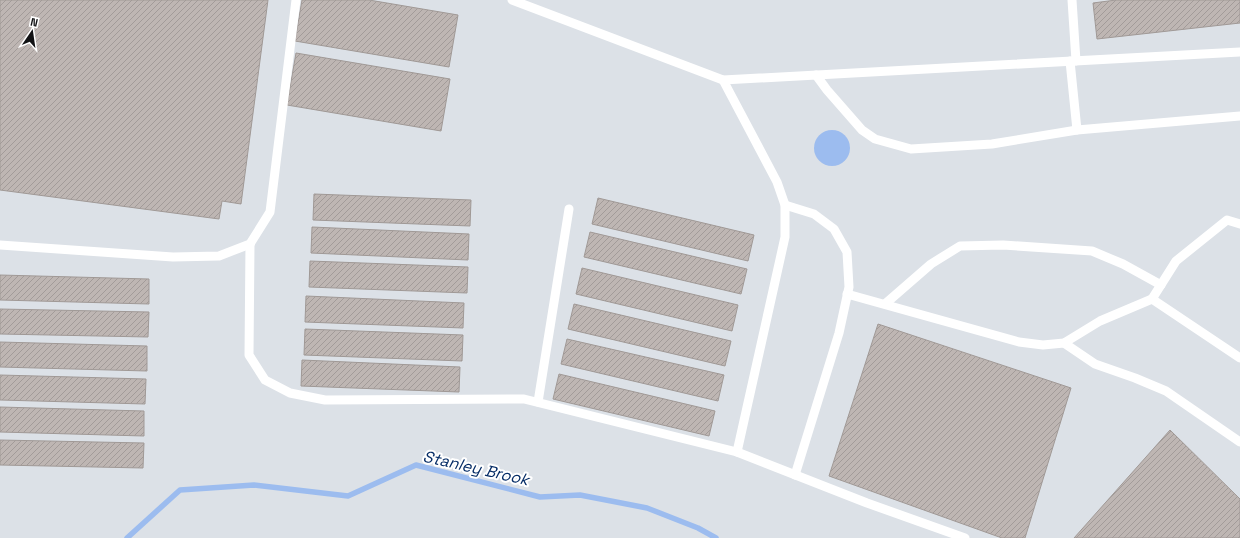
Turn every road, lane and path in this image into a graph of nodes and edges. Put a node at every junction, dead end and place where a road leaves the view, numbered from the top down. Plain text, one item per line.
1 (296, 0) edge
2 (512, 0) edge
3 (1072, 0) edge
4 (1240, 52) edge
5 (1073, 61) junction
6 (816, 75) junction
7 (723, 80) junction
8 (1240, 116) edge
9 (1077, 130) junction
10 (785, 205) junction
11 (569, 209) dead end
12 (1240, 224) edge
13 (250, 244) junction
14 (0, 245) edge
15 (1161, 285) junction
16 (847, 294) junction
17 (1152, 299) junction
18 (885, 304) junction
19 (1064, 342) junction
20 (1240, 358) edge
21 (538, 402) junction
22 (1240, 442) edge
23 (737, 452) junction
24 (795, 475) junction
25 (965, 538) edge

1 - 13 lane
2 - 7 lane
3 - 5 lane
4 - 5 lane
5 - 6 lane
5 - 9 lane
6 - 7 lane
6 - 9 lane
7 - 10 lane
8 - 9 lane
10 - 16 lane
10 - 23 lane
11 - 21 lane
12 - 15 lane
13 - 14 lane
13 - 21 lane
15 - 17 lane
15 - 18 lane
16 - 18 lane
16 - 24 lane
17 - 19 lane
17 - 20 lane
18 - 19 lane
19 - 22 lane
21 - 23 lane
23 - 24 lane
24 - 25 lane

